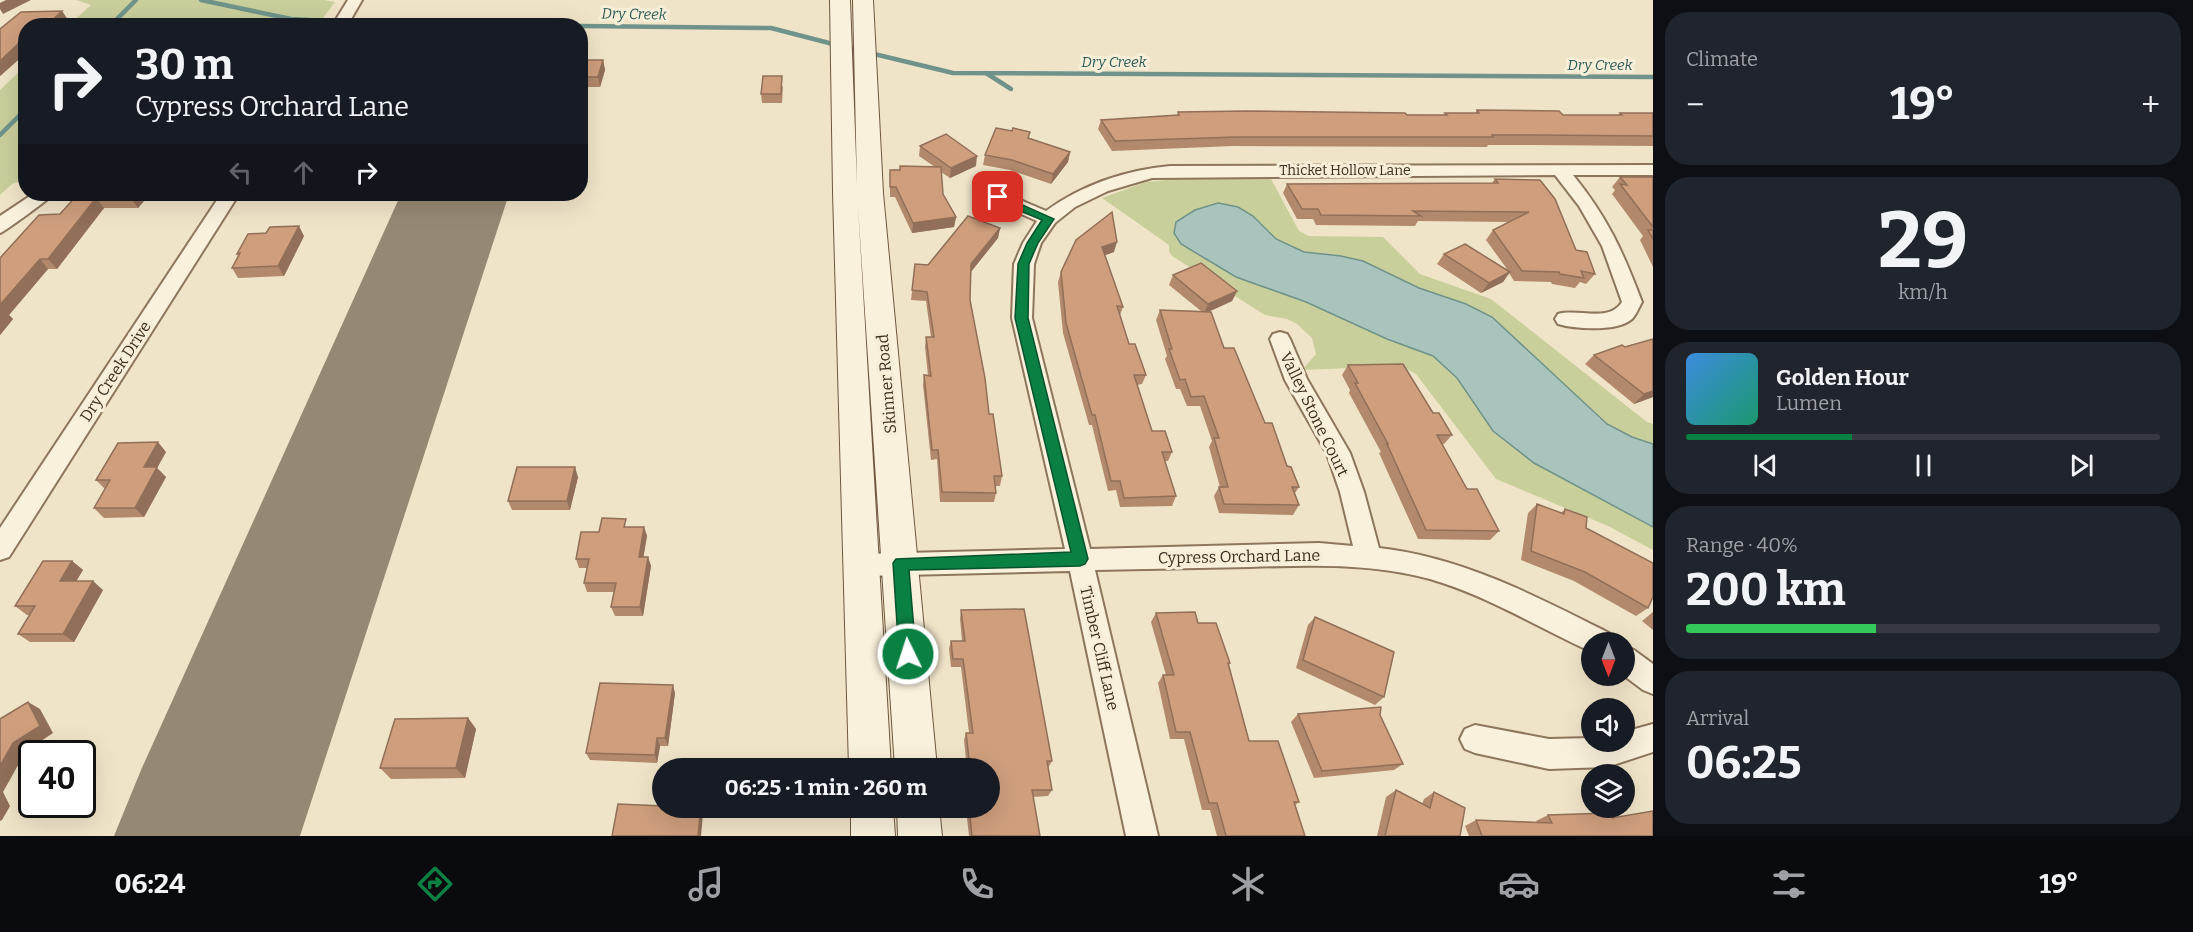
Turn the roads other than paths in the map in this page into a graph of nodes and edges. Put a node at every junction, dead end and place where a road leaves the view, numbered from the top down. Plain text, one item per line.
1 (840, 0) edge
2 (863, 0) edge
3 (352, 4) edge
4 (344, 18) edge
5 (853, 49) junction
6 (1560, 170) junction
7 (1653, 170) edge
8 (998, 197) dead end
9 (34, 201) edge
10 (225, 201) edge
11 (1048, 219) junction
12 (0, 227) edge
13 (1565, 319) dead end
14 (1280, 339) dead end
15 (0, 549) edge
16 (1369, 558) junction
17 (1080, 559) junction
18 (901, 563) junction
19 (863, 565) junction
20 (1581, 633) edge
21 (1635, 667) edge
22 (1653, 681) edge
23 (1653, 738) edge
24 (1475, 739) dead end
25 (870, 758) edge
26 (914, 758) edge
27 (872, 818) edge
28 (919, 818) edge
29 (873, 836) edge
30 (920, 836) edge
31 (1142, 836) edge

1 - 5 street, Skinner Road
2 - 5 street, Skinner Road
3 - 4 street
5 - 18 street, Skinner Road
5 - 19 street, Skinner Road
6 - 7 street, Thicket Hollow Lane
6 - 11 street, Thicket Hollow Lane
6 - 13 street
8 - 11 street
9 - 12 street
10 - 15 street, Dry Creek Drive
11 - 17 street, Timber Cliff Lane
14 - 16 street, Valley Stone Court
16 - 17 street, Cypress Orchard Lane
16 - 20 street, Cypress Orchard Lane
17 - 18 street, Cypress Orchard Lane
17 - 31 street, Timber Cliff Lane
18 - 19 street, Cypress Orchard Lane
18 - 26 street, Skinner Road
19 - 25 street, Skinner Road
21 - 22 street
23 - 24 street
27 - 29 street
28 - 30 street

